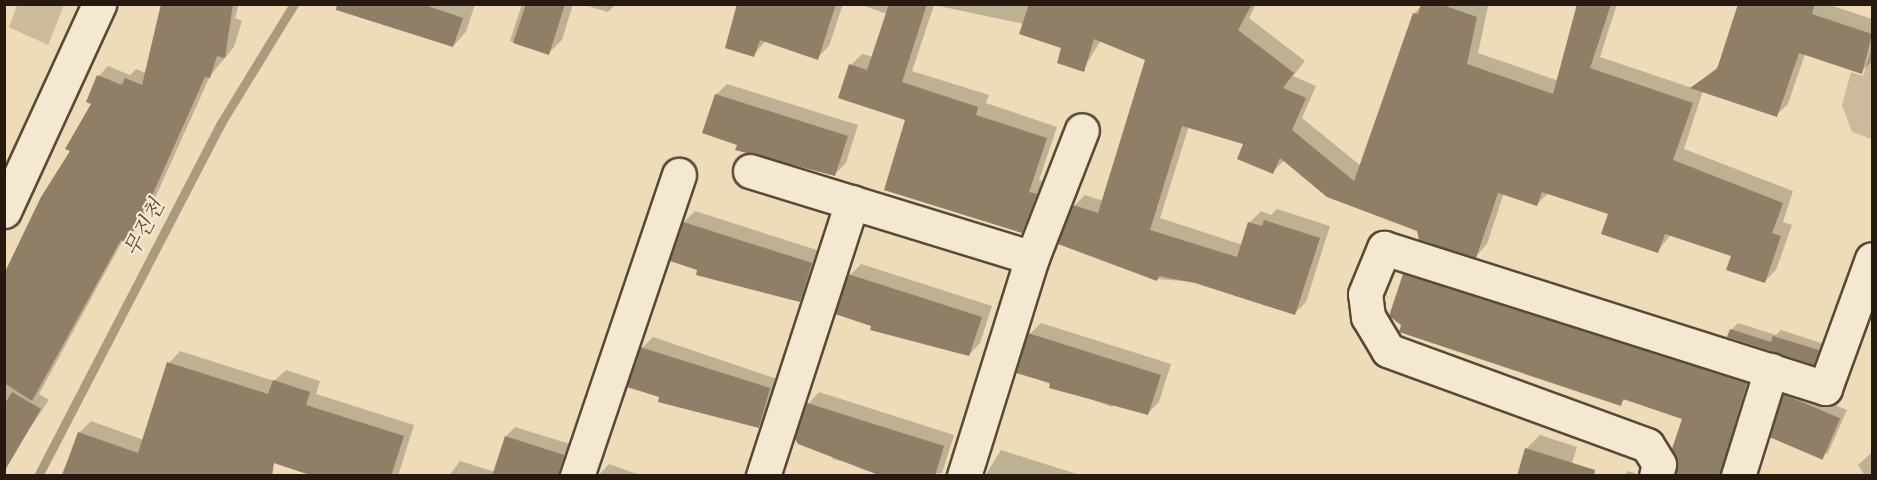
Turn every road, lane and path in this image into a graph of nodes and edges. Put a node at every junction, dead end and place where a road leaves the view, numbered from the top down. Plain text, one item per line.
1 (99, 4) edge
2 (1082, 130) dead end
3 (750, 171) dead end
4 (679, 175) dead end
5 (852, 202) junction
6 (4, 211) edge
7 (1032, 258) junction
8 (1872, 259) edge
9 (1771, 370) junction
10 (577, 476) edge
11 (764, 476) edge
12 (964, 476) edge
13 (1656, 476) edge
14 (1738, 476) edge

1 - 6 street
2 - 7 street
3 - 5 street
4 - 10 street
5 - 7 street
5 - 11 street
7 - 12 street
8 - 9 street
9 - 13 street
9 - 14 street

